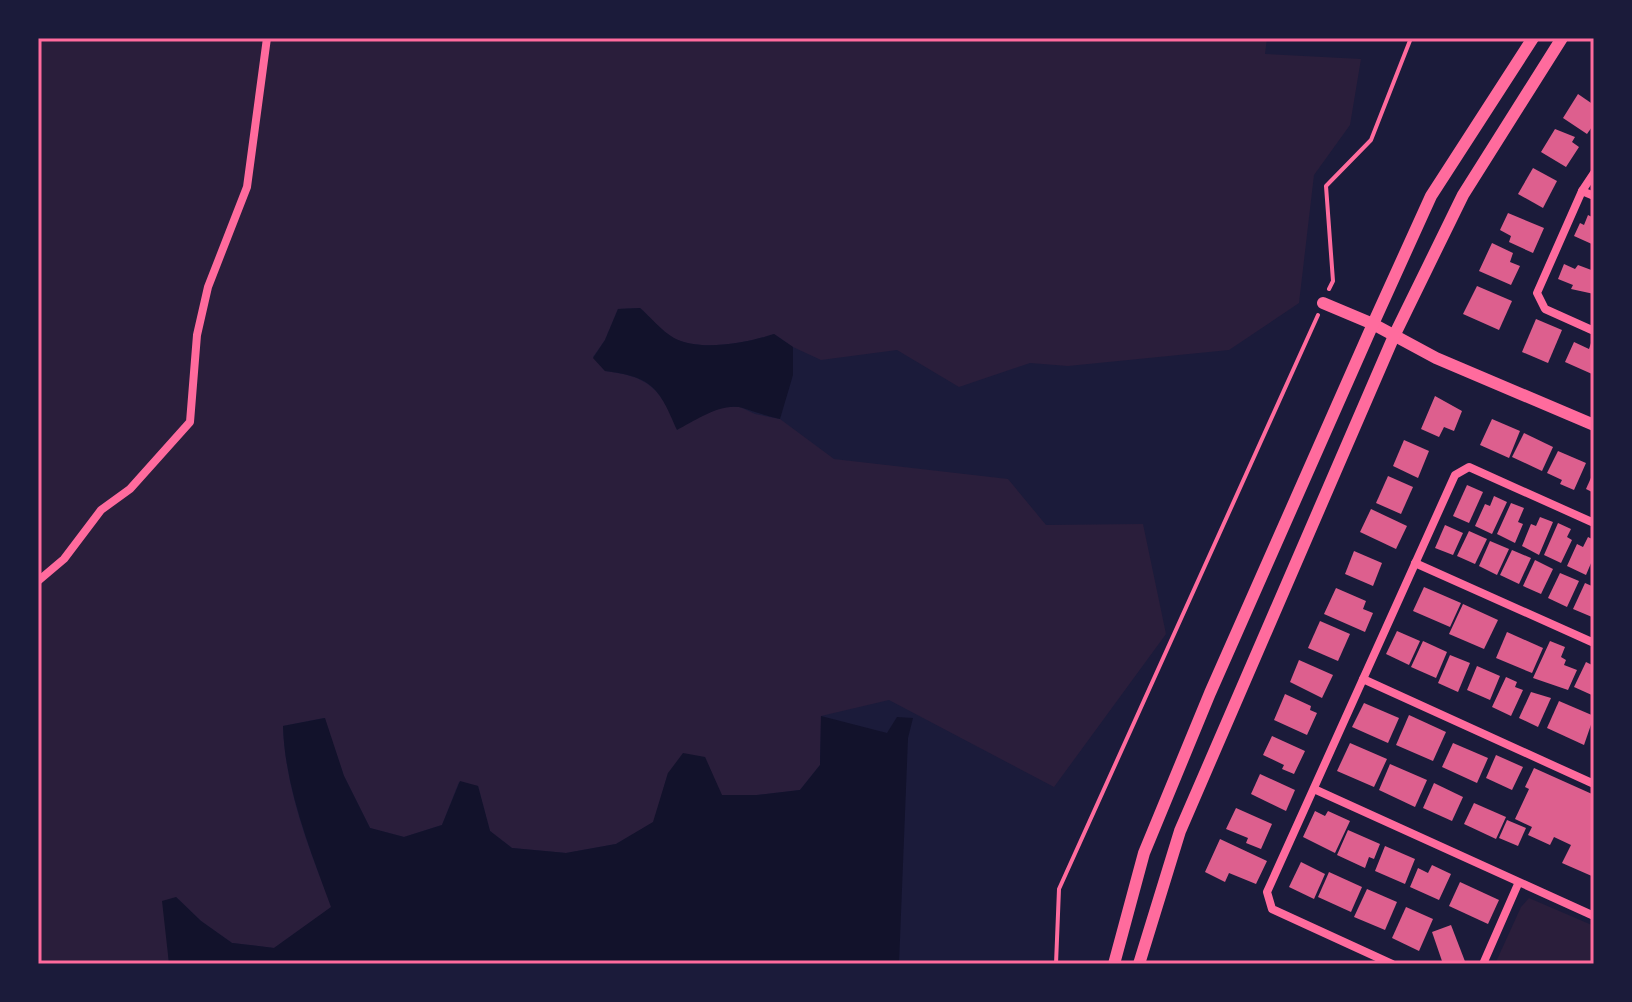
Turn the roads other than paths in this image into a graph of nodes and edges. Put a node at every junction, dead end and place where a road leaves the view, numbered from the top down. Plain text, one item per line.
1 (267, 38) edge
2 (1533, 38) edge
3 (1562, 38) edge
4 (1594, 173) edge
5 (1582, 191) junction
6 (1594, 196) edge
7 (1323, 303) road end
8 (1373, 324) junction
9 (1594, 331) edge
10 (1394, 336) junction
11 (1594, 425) edge
12 (1594, 523) edge
13 (1415, 563) junction
14 (38, 581) edge
15 (1594, 643) edge
16 (1363, 679) junction
17 (1594, 784) edge
18 (1314, 789) junction
19 (1518, 884) junction
20 (1594, 916) edge
21 (1114, 964) edge
22 (1139, 964) edge
23 (1392, 964) edge
24 (1483, 964) edge

1 - 14 street
2 - 8 street
3 - 10 street
4 - 5 street
5 - 6 street
5 - 9 street
7 - 8 street
8 - 10 street
8 - 21 street
10 - 11 street
10 - 22 street
12 - 13 street
13 - 15 street
13 - 16 street
16 - 17 street
16 - 18 street
18 - 19 street
18 - 23 street
19 - 20 street
19 - 24 street

